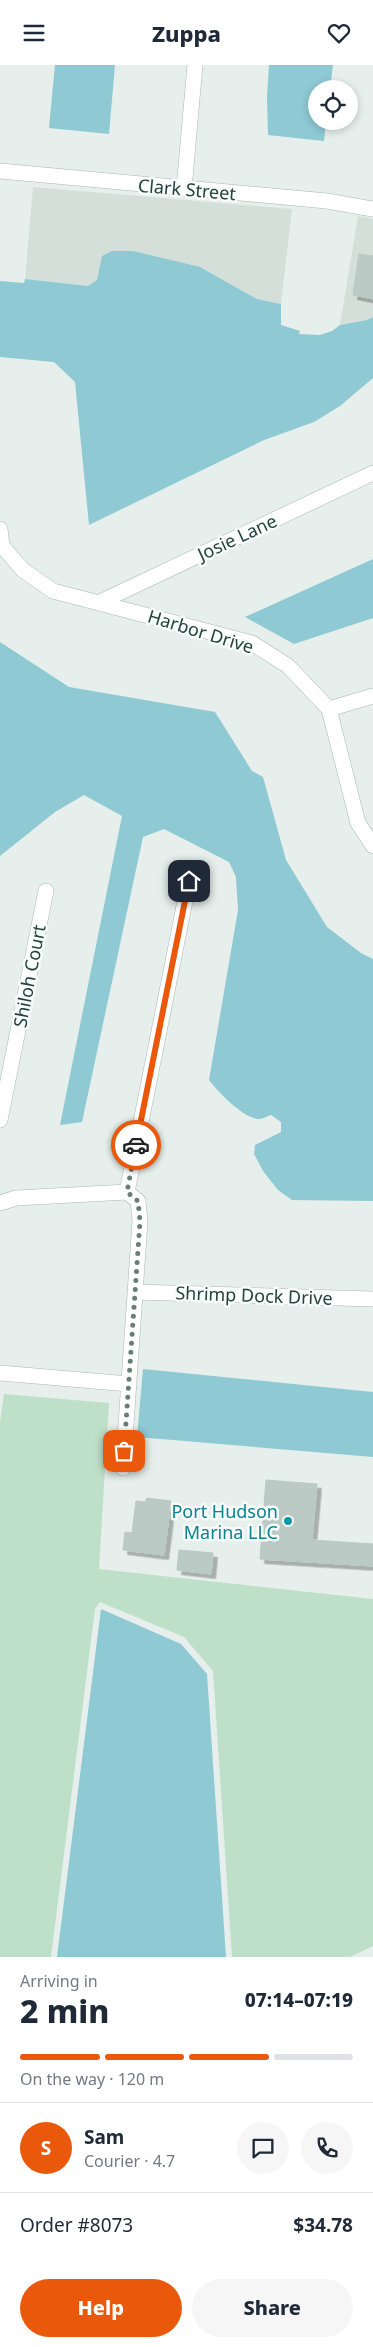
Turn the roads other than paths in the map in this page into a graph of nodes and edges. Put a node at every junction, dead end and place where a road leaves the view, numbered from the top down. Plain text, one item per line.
1 (195, 65) edge
2 (0, 171) edge
3 (184, 189) junction
4 (373, 209) edge
5 (373, 473) edge
6 (0, 529) edge
7 (100, 602) junction
8 (373, 696) edge
9 (329, 709) junction
10 (373, 847) edge
11 (189, 881) dead end
12 (46, 891) dead end
13 (0, 1120) edge
14 (127, 1192) junction
15 (0, 1203) edge
16 (136, 1292) junction
17 (373, 1299) edge
18 (0, 1373) edge
19 (128, 1384) junction
20 (123, 1468) dead end

1 - 3 street
2 - 3 street, Clark Street
3 - 4 street, Clark Street
5 - 7 street, Josie Lane
6 - 7 street, Harbor Drive
7 - 9 street, Harbor Drive
8 - 9 street
9 - 10 street, Harbor Drive
11 - 14 street
12 - 13 street, Shiloh Court
14 - 15 street
14 - 16 street
16 - 17 street, Shrimp Dock Drive
16 - 19 street
18 - 19 street
19 - 20 street

